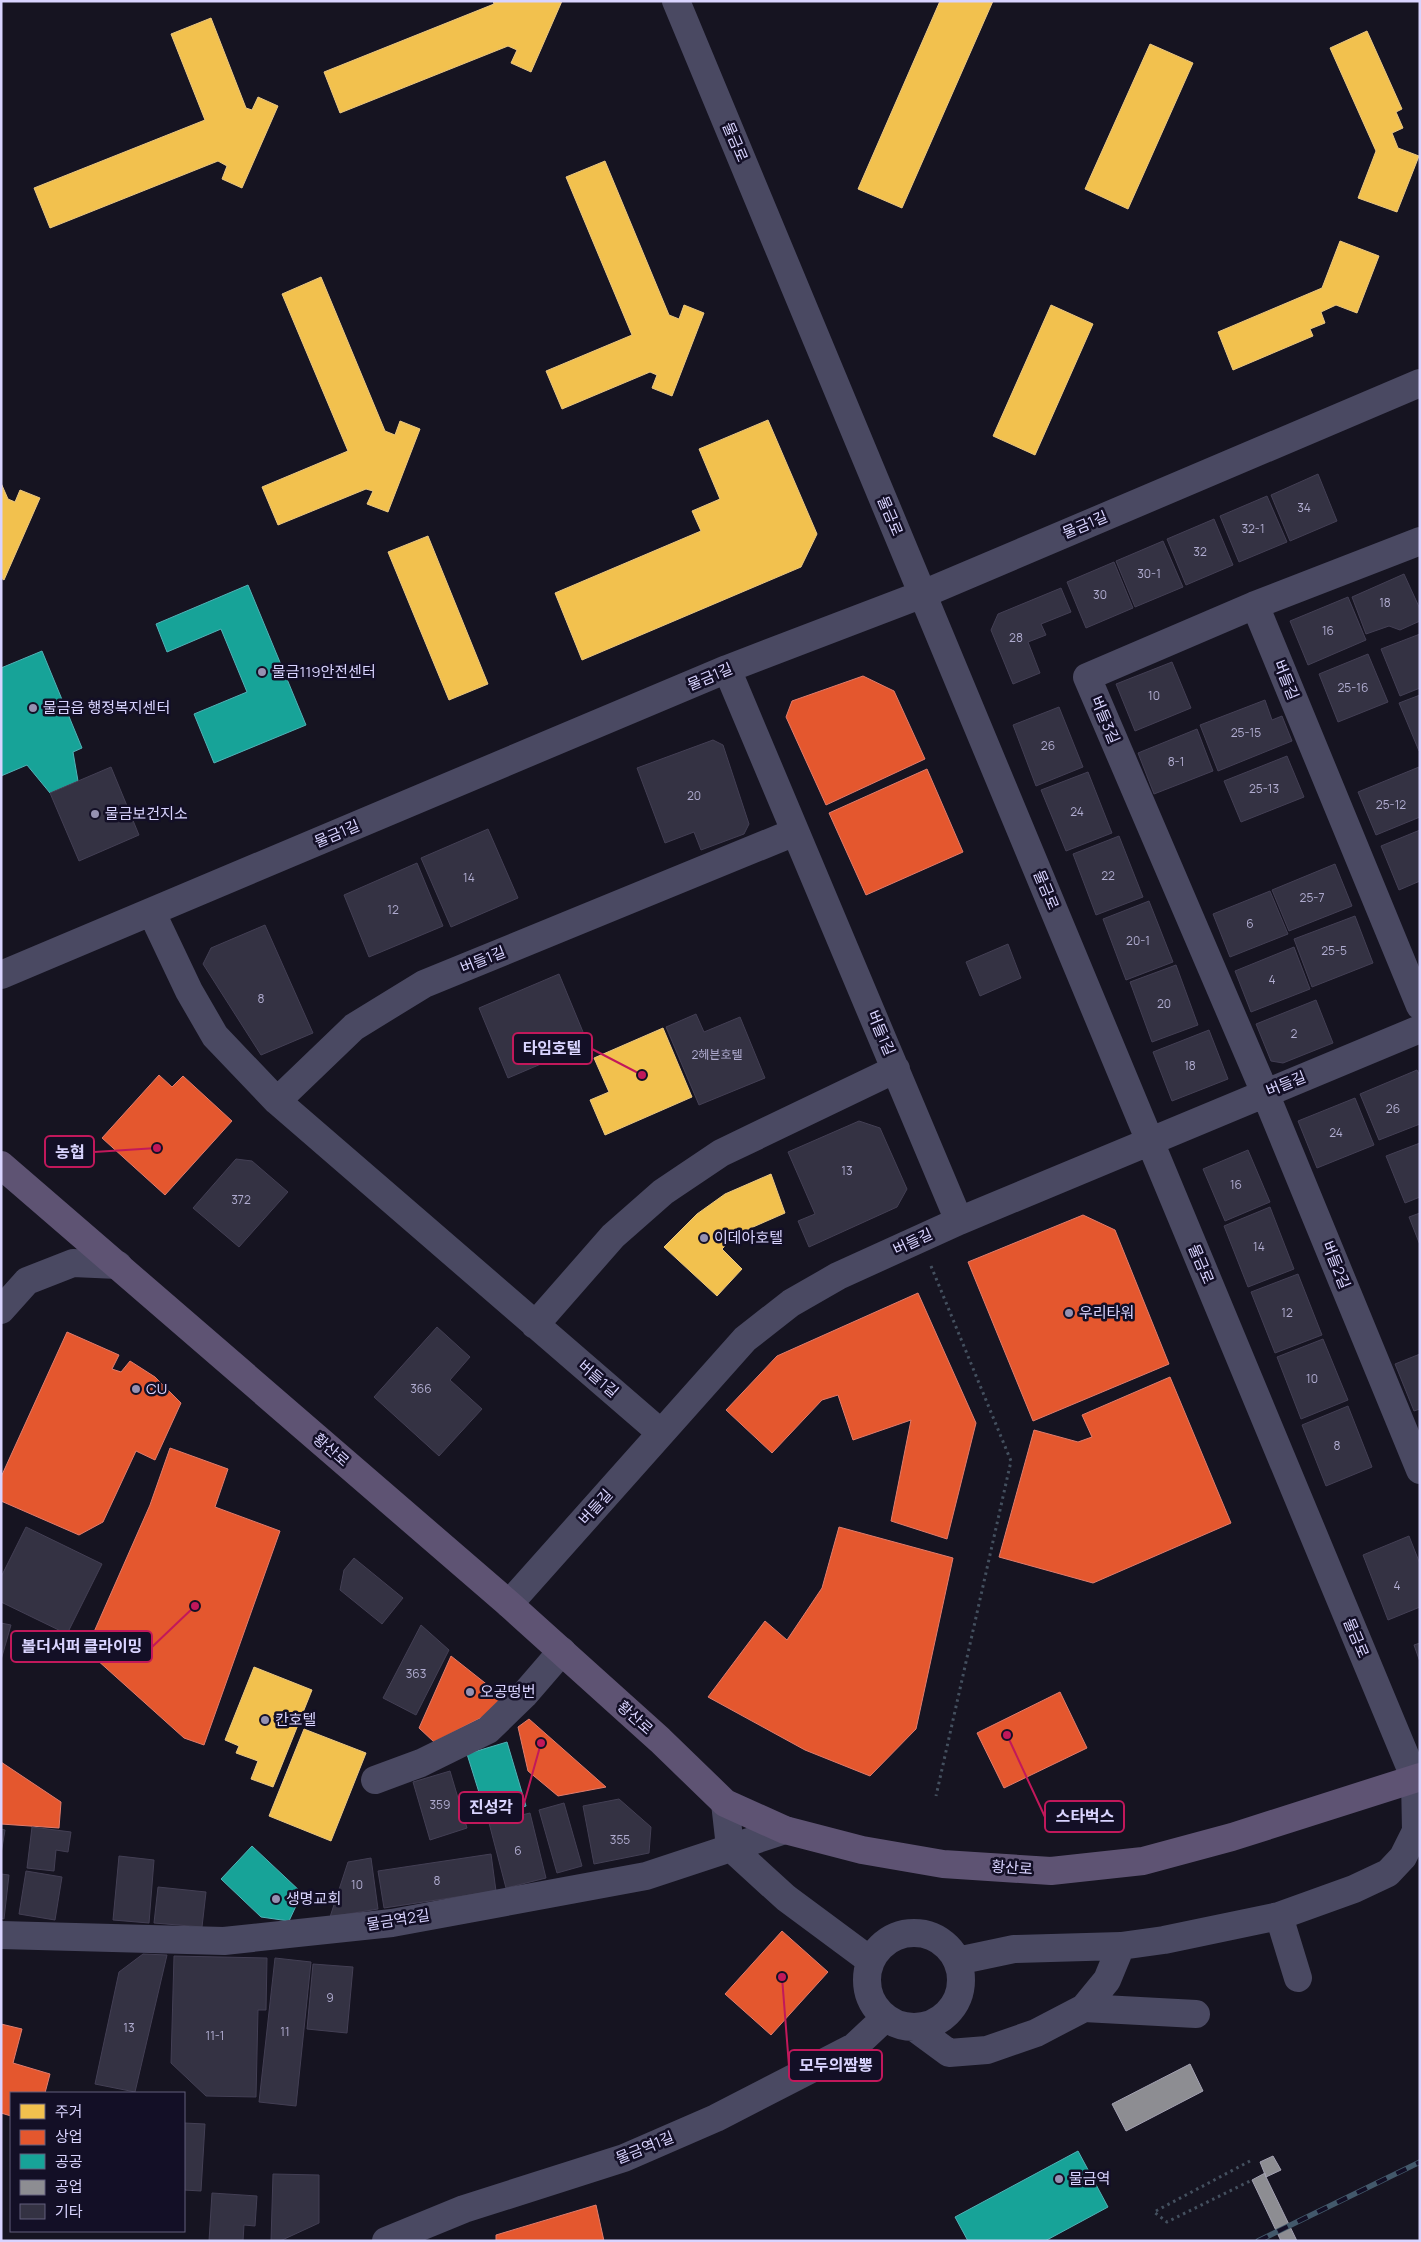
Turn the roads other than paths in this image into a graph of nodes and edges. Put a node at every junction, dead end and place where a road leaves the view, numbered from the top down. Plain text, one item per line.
1 (676, 1) edge
2 (1420, 383) edge
3 (1419, 542) edge
4 (923, 594) junction
5 (1255, 605) junction
6 (727, 669) junction
7 (795, 832) junction
8 (152, 913) junction
9 (1, 975) edge
10 (1420, 1006) edge
11 (1420, 1029) edge
12 (896, 1069) junction
13 (1265, 1092) junction
14 (277, 1101) junction
15 (1150, 1140) junction
16 (1, 1165) edge
17 (959, 1221) junction
18 (118, 1265) junction
19 (1, 1310) edge
20 (535, 1325) junction
21 (661, 1433) junction
22 (1413, 1435) edge
23 (1420, 1470) edge
24 (509, 1604) junction
25 (562, 1651) junction
26 (1417, 1778) edge
27 (375, 1780) dead end
28 (725, 1803) junction
29 (785, 1830) junction
30 (730, 1847) junction
31 (1279, 1916) junction
32 (1, 1935) edge
33 (1121, 1946) junction
34 (957, 1961) junction
35 (871, 1962) junction
36 (1298, 1978) dead end
37 (1084, 2008) junction
38 (1196, 2014) dead end
39 (886, 2018) junction
40 (915, 2028) junction
41 (386, 2241) edge

1 - 4 street, 물금로
2 - 4 street, 물금1길
3 - 5 street, 버들3길
4 - 6 street, 물금1길
4 - 15 street, 물금로
5 - 10 street, 버들길
5 - 13 street, 버들3길
6 - 7 street
6 - 8 street, 물금1길
7 - 12 street, 버들1길
7 - 14 street, 버들1길
8 - 9 street, 물금1길
8 - 14 street
11 - 13 street, 버들길
12 - 17 street, 버들1길
12 - 20 street, 버들1길
13 - 15 street, 버들길
13 - 22 street, 버들2길
14 - 20 street, 버들1길
15 - 17 street, 버들길
15 - 26 street, 물금로
16 - 18 main road, 황산로
17 - 21 street, 버들길
18 - 19 street
18 - 24 main road, 황산로
20 - 21 street, 버들1길
21 - 24 street, 버들길
22 - 23 street, 버들2길
24 - 25 main road, 황산로
25 - 27 street
25 - 28 main road, 황산로
26 - 29 main road, 황산로
26 - 31 street
28 - 29 main road, 황산로
28 - 30 street
29 - 30 street, 물금역2길
30 - 32 street, 물금역2길
30 - 35 street
31 - 33 street
31 - 36 street
33 - 34 street
33 - 37 street
34 - 35 street
34 - 40 street
35 - 39 street
37 - 38 street
37 - 40 street
39 - 40 street
39 - 41 street, 물금역1길

